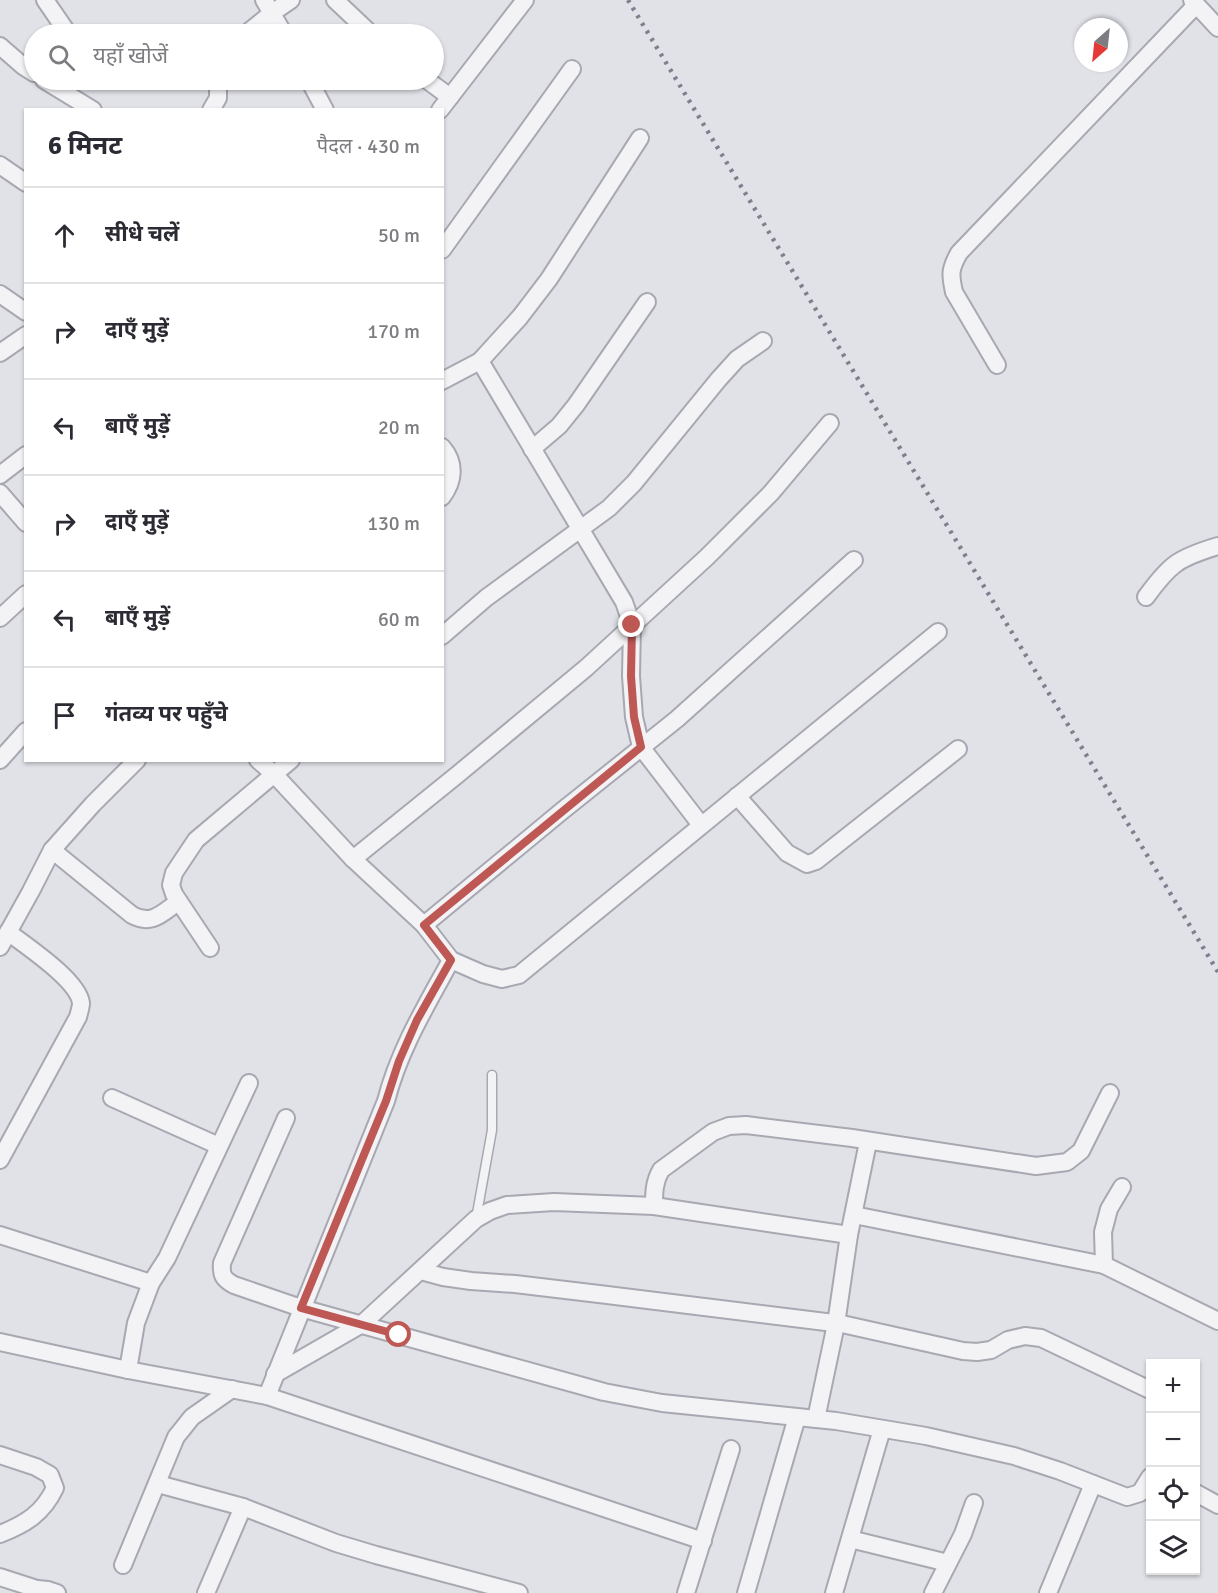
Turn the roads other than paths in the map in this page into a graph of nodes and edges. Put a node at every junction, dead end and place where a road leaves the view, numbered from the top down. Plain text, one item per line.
1 (45, 0) edge
2 (291, 0) edge
3 (335, 0) edge
4 (519, 2) edge
5 (1194, 3) edge
6 (268, 7) edge
7 (62, 24) edge
8 (254, 24) edge
9 (278, 24) edge
10 (360, 24) edge
11 (1218, 28) edge
12 (0, 46) edge
13 (24, 67) edge
14 (572, 69) dead end
15 (60, 90) edge
16 (218, 90) edge
17 (315, 90) edge
18 (435, 90) edge
19 (445, 103) edge
20 (90, 108) edge
21 (212, 108) edge
22 (325, 108) edge
23 (640, 138) dead end
24 (0, 165) edge
25 (24, 182) edge
26 (444, 247) edge
27 (0, 294) edge
28 (647, 302) dead end
29 (24, 311) edge
30 (24, 336) edge
31 (763, 341) dead end
32 (0, 353) edge
33 (480, 361) junction
34 (997, 365) dead end
35 (444, 380) edge
36 (830, 423) dead end
37 (444, 449) edge
38 (532, 449) junction
39 (24, 457) edge
40 (0, 475) edge
41 (0, 493) edge
42 (444, 494) edge
43 (24, 521) edge
44 (580, 529) junction
45 (1218, 546) edge
46 (854, 560) dead end
47 (24, 596) edge
48 (1146, 597) dead end
49 (0, 618) edge
50 (632, 625) junction
51 (938, 632) dead end
52 (444, 634) edge
53 (24, 733) edge
54 (641, 747) junction
55 (958, 749) dead end
56 (0, 760) edge
57 (135, 762) edge
58 (260, 762) edge
59 (289, 762) edge
60 (274, 774) junction
61 (737, 796) junction
62 (701, 825) junction
63 (52, 850) junction
64 (354, 859) junction
65 (178, 902) junction
66 (424, 925) junction
67 (4, 939) edge
68 (210, 948) dead end
69 (451, 960) junction
70 (492, 1075) dead end
71 (249, 1083) dead end
72 (1110, 1093) dead end
73 (112, 1098) dead end
74 (286, 1118) dead end
75 (868, 1142) junction
76 (219, 1146) junction
77 (0, 1160) edge
78 (1122, 1187) dead end
79 (654, 1206) junction
80 (854, 1215) junction
81 (476, 1219) junction
82 (0, 1235) edge
83 (849, 1235) junction
84 (1104, 1265) junction
85 (421, 1271) junction
86 (151, 1282) junction
87 (301, 1308) junction
88 (1218, 1321) edge
89 (362, 1324) junction
90 (836, 1324) junction
91 (0, 1342) edge
92 (128, 1370) junction
93 (275, 1374) junction
94 (1146, 1388) edge
95 (232, 1389) junction
96 (267, 1396) junction
97 (797, 1417) junction
98 (816, 1419) junction
99 (882, 1429) junction
100 (731, 1449) dead end
101 (0, 1455) edge
102 (1146, 1483) edge
103 (158, 1484) junction
104 (1093, 1484) junction
105 (1200, 1495) edge
106 (974, 1503) dead end
107 (1218, 1505) edge
108 (243, 1507) junction
109 (0, 1534) edge
110 (850, 1539) junction
111 (703, 1541) junction
112 (948, 1563) junction
113 (123, 1565) dead end
114 (0, 1577) edge
115 (35, 1591) edge
116 (57, 1593) edge
117 (206, 1593) edge
118 (519, 1593) edge
119 (686, 1593) edge
120 (746, 1593) edge
121 (834, 1593) edge
122 (933, 1593) edge
123 (1048, 1593) edge

1 - 7 street
2 - 6 street
3 - 10 street
4 - 19 street
5 - 11 street
5 - 34 street
6 - 8 street
6 - 9 street
12 - 13 street
14 - 26 street
15 - 20 street
16 - 21 street
17 - 22 street
18 - 19 street
23 - 33 street
24 - 25 street
27 - 29 street
28 - 38 street
30 - 32 street
31 - 44 street
33 - 35 street
33 - 38 street
36 - 50 street
37 - 42 street
38 - 44 street
39 - 40 street
41 - 43 street
44 - 50 street
44 - 52 street
45 - 48 street
46 - 54 street
47 - 49 street
50 - 54 street
50 - 64 street
51 - 61 street
53 - 56 street
54 - 62 street
54 - 66 street
55 - 61 street
57 - 63 street
58 - 60 street
59 - 60 street
60 - 64 street
60 - 65 street
61 - 62 street
62 - 69 street
63 - 65 street
63 - 67 street
64 - 66 street
65 - 68 street
66 - 69 street
67 - 77 street
69 - 87 street
70 - 81 lane
71 - 76 street
72 - 75 street
73 - 76 street
74 - 87 street
75 - 79 street
75 - 80 street
76 - 86 street
78 - 84 street
79 - 81 street
79 - 83 street
80 - 83 street
80 - 84 street
81 - 85 street
82 - 86 street
83 - 90 street
84 - 88 street
85 - 89 street
85 - 90 street
86 - 92 street
87 - 89 street
87 - 93 street
89 - 93 street
89 - 97 street
90 - 94 street
90 - 98 street
91 - 92 street
92 - 95 street
93 - 96 street
95 - 96 street
95 - 103 street
96 - 111 street
97 - 98 street
97 - 120 street
98 - 99 street
99 - 104 street
99 - 110 street
100 - 111 street
101 - 109 street
102 - 104 street
103 - 108 street
103 - 113 street
104 - 123 street
105 - 107 street
106 - 112 street
108 - 117 street
108 - 118 street
110 - 112 street
110 - 121 street
111 - 119 street
112 - 122 street
114 - 115 street
115 - 116 street

